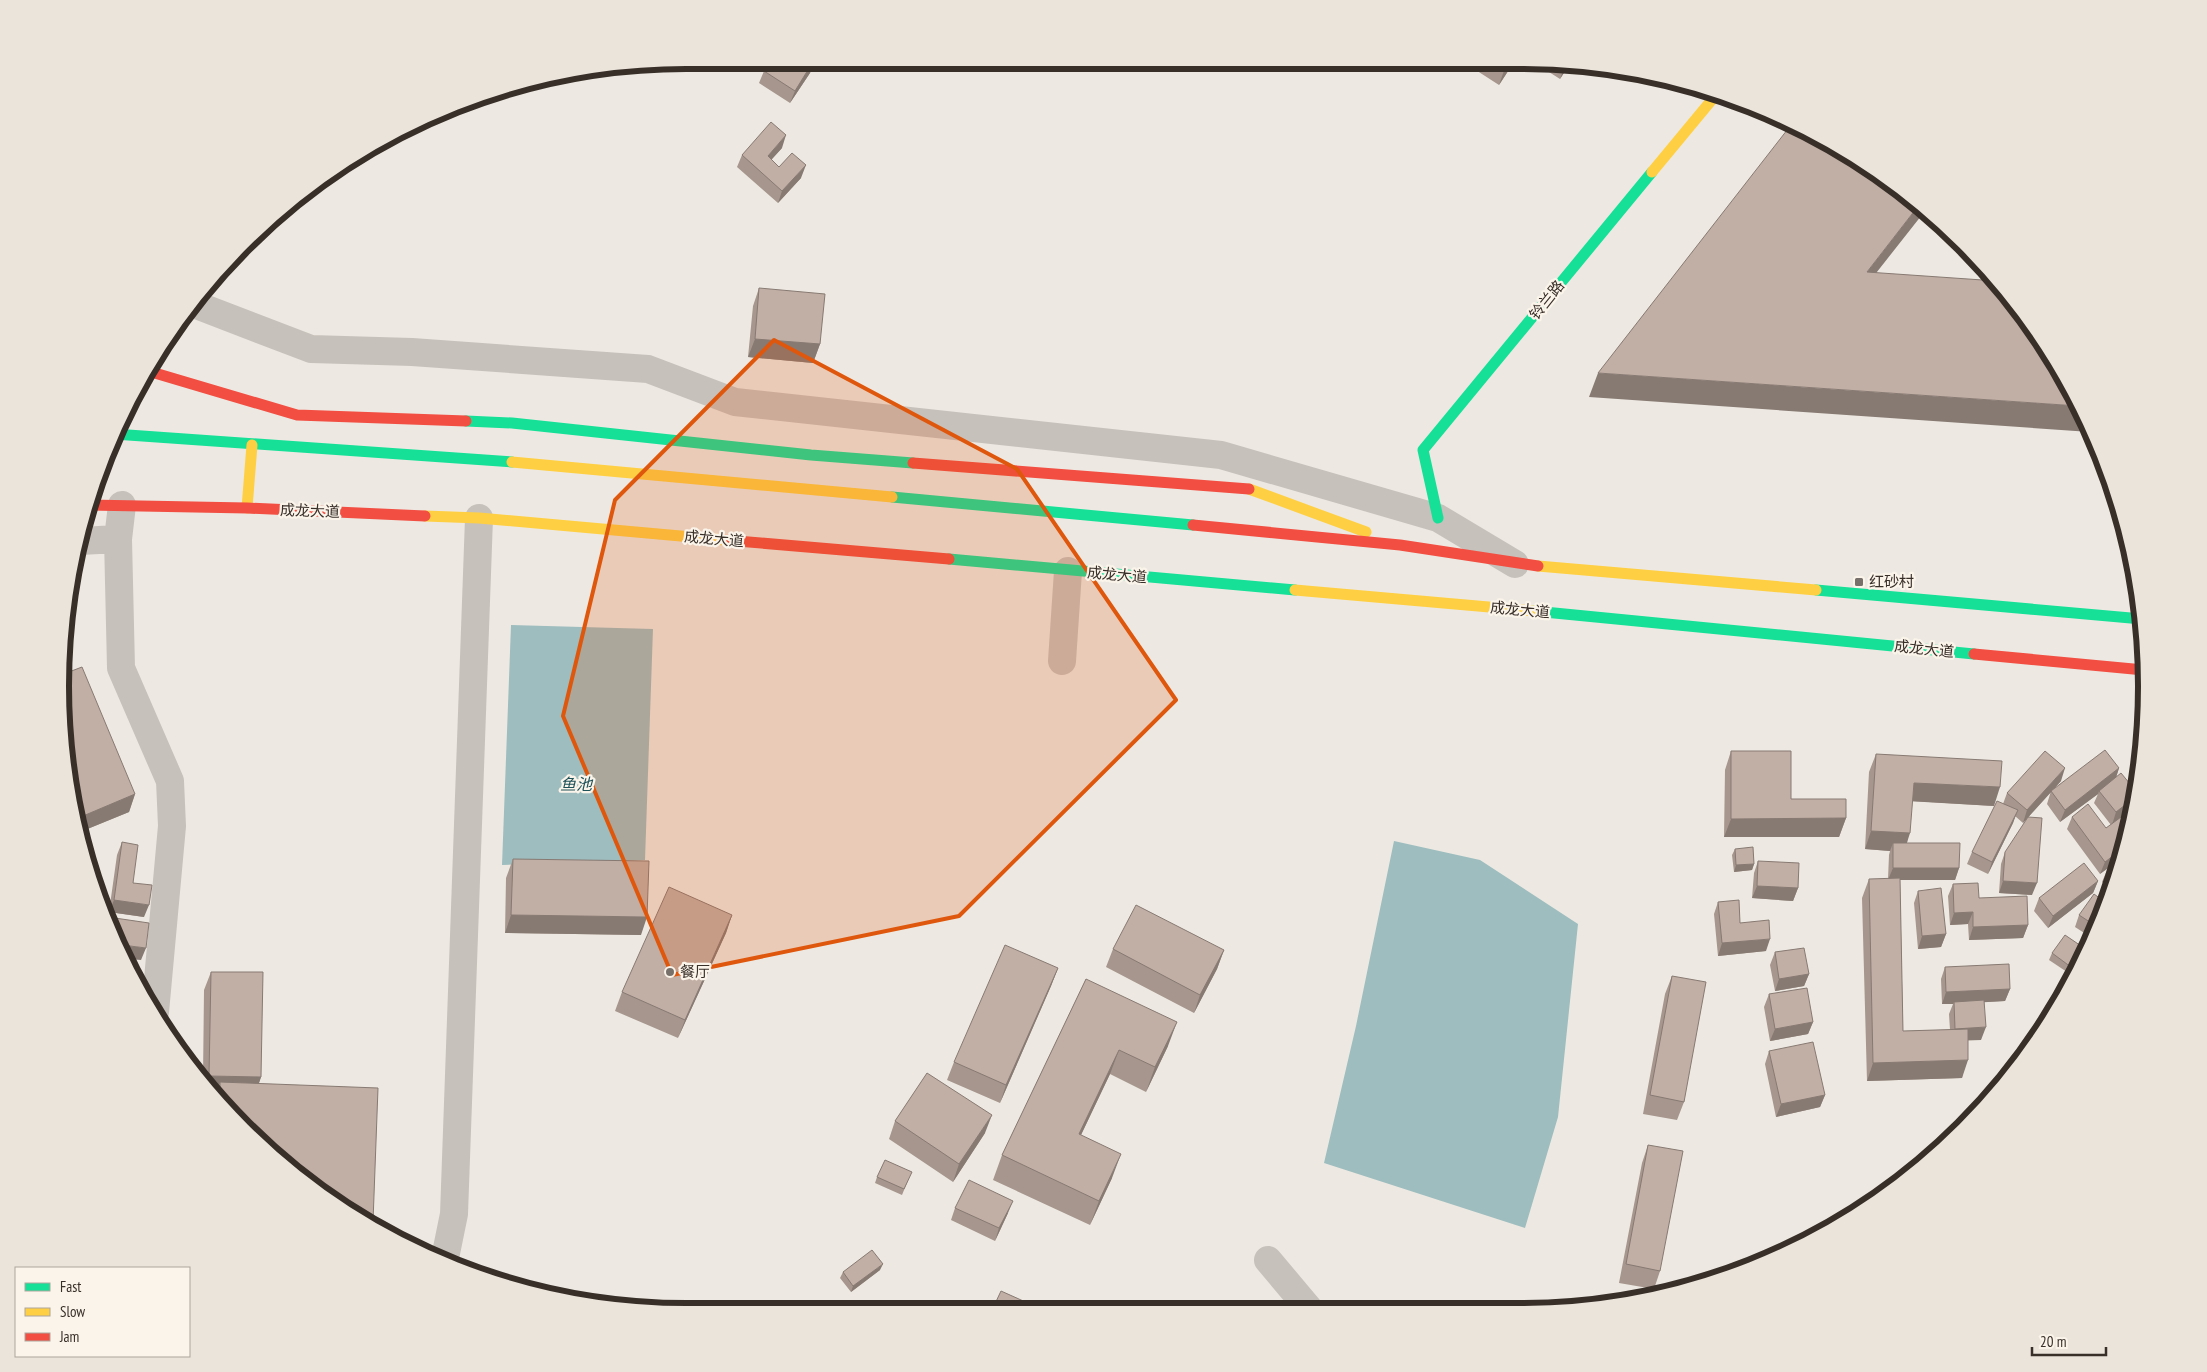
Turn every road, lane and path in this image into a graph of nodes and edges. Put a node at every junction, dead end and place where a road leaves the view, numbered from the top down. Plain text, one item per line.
1 (1713, 100) edge
2 (199, 306) edge
3 (154, 373) edge
4 (123, 435) edge
5 (252, 445) junction
6 (97, 505) edge
7 (122, 505) junction
8 (247, 508) junction
9 (479, 518) junction
10 (1438, 518) junction
11 (118, 539) junction
12 (87, 541) edge
13 (1400, 545) junction
14 (1516, 564) junction
15 (1068, 571) junction
16 (2134, 618) edge
17 (1062, 661) dead end
18 (2138, 669) edge
19 (156, 1003) edge
20 (446, 1254) edge
21 (1268, 1260) dead end
22 (1304, 1303) edge

1 - 10 main road, 铃兰路
2 - 10 street
3 - 13 main road
4 - 5 main road
5 - 8 main road
5 - 13 main road
6 - 7 main road, 成龙大道
7 - 8 main road, 成龙大道
7 - 11 street
8 - 9 main road, 成龙大道
9 - 15 main road, 成龙大道
9 - 20 street
10 - 14 street
11 - 12 street
11 - 19 street
13 - 14 main road
14 - 16 main road
15 - 17 street
15 - 18 main road, 成龙大道
21 - 22 street

